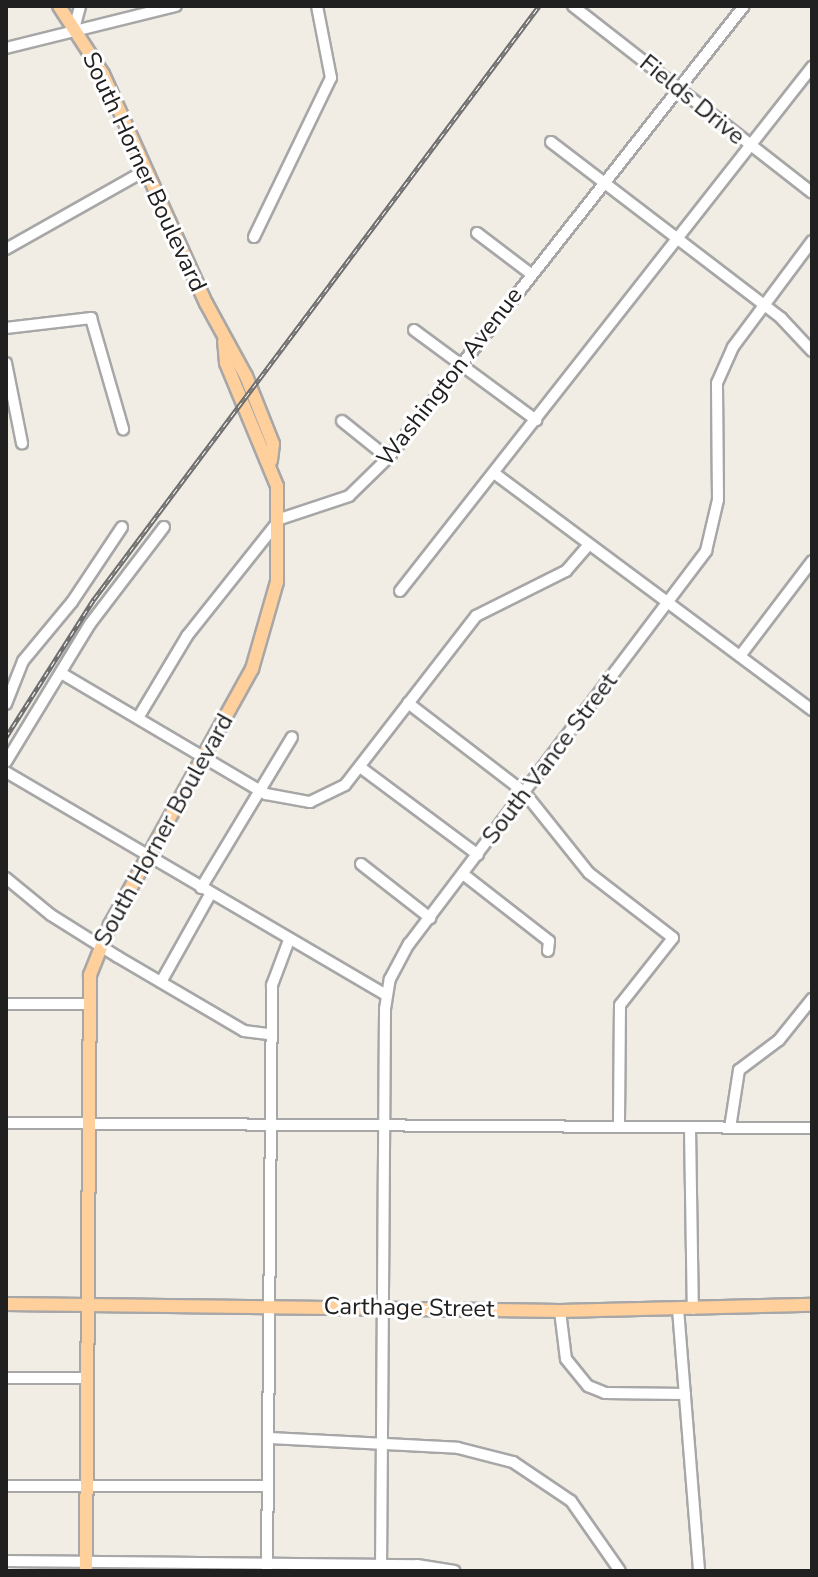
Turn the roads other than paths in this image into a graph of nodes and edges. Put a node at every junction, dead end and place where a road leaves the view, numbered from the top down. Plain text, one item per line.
1 (59, 6) edge
2 (80, 6) edge
3 (176, 6) edge
4 (317, 6) edge
5 (573, 6) edge
6 (744, 6) edge
7 (74, 29) junction
8 (6, 48) edge
9 (812, 67) edge
10 (678, 90) junction
11 (551, 142) dead end
12 (751, 147) junction
13 (146, 170) junction
14 (605, 181) junction
15 (812, 193) edge
16 (477, 233) dead end
17 (254, 237) dead end
18 (678, 238) junction
19 (812, 241) edge
20 (6, 249) edge
21 (531, 274) junction
22 (762, 305) junction
23 (6, 328) edge
24 (414, 330) dead end
25 (812, 351) edge
26 (6, 363) edge
27 (462, 365) junction
28 (536, 420) junction
29 (342, 421) dead end
30 (123, 429) dead end
31 (22, 443) dead end
32 (388, 458) junction
33 (494, 473) junction
34 (280, 519) junction
35 (122, 527) dead end
36 (164, 527) dead end
37 (589, 545) junction
38 (812, 561) edge
39 (400, 591) dead end
40 (669, 602) junction
41 (740, 656) junction
42 (61, 673) junction
43 (408, 703) junction
44 (6, 704) edge
45 (812, 710) edge
46 (138, 718) junction
47 (292, 737) dead end
48 (203, 758) junction
49 (6, 762) edge
50 (360, 767) junction
51 (6, 772) edge
52 (260, 790) junction
53 (524, 792) junction
54 (478, 855) junction
55 (148, 857) junction
56 (361, 864) dead end
57 (463, 874) junction
58 (6, 878) edge
59 (206, 890) junction
60 (430, 918) junction
61 (289, 940) junction
62 (99, 945) junction
63 (548, 951) dead end
64 (161, 982) junction
65 (386, 995) junction
66 (812, 999) edge
67 (6, 1004) edge
68 (89, 1004) junction
69 (270, 1034) junction
70 (6, 1123) edge
71 (88, 1123) junction
72 (272, 1124) junction
73 (386, 1125) junction
74 (619, 1127) junction
75 (690, 1128) junction
76 (730, 1128) junction
77 (812, 1128) edge
78 (6, 1304) edge
79 (86, 1304) junction
80 (812, 1305) edge
81 (271, 1306) junction
82 (384, 1306) junction
83 (678, 1309) junction
84 (693, 1309) junction
85 (560, 1311) junction
86 (6, 1378) edge
87 (87, 1378) junction
88 (685, 1394) junction
89 (270, 1438) junction
90 (383, 1445) junction
91 (6, 1486) edge
92 (268, 1486) junction
93 (87, 1487) junction
94 (6, 1561) edge
95 (86, 1566) edge
96 (267, 1568) edge
97 (381, 1568) edge
98 (455, 1571) edge
99 (620, 1571) edge
100 (699, 1571) edge

1 - 7 main road, South Horner Boulevard
2 - 7 street
3 - 7 street
4 - 17 street
5 - 10 street, Fields Drive
6 - 10 street, Washington Avenue
7 - 8 street
7 - 13 main road, South Horner Boulevard
9 - 12 street
10 - 12 street, Fields Drive
10 - 14 street, Washington Avenue
11 - 14 street
12 - 15 street, Fields Drive
12 - 18 street
13 - 20 street
13 - 34 main road, South Horner Boulevard
14 - 18 street
14 - 21 street, Washington Avenue
16 - 21 street
18 - 22 street
18 - 28 street
19 - 22 street, South Vance Street
21 - 27 street, Washington Avenue
22 - 25 street
22 - 40 street, South Vance Street
23 - 30 street
24 - 27 street
26 - 31 street
27 - 28 street
27 - 32 street, Washington Avenue
28 - 33 street
29 - 32 street
32 - 34 street, Washington Avenue
33 - 37 street
33 - 39 street
34 - 46 street
34 - 48 main road, South Horner Boulevard
35 - 44 street
36 - 42 street
37 - 40 street
37 - 43 street
38 - 41 street
40 - 41 street
40 - 53 street, South Vance Street
41 - 45 street
42 - 46 street
42 - 49 street
43 - 50 street
43 - 53 street
46 - 48 street
47 - 52 street
48 - 52 street
48 - 55 main road, South Horner Boulevard
50 - 52 street
50 - 54 street
51 - 55 street
52 - 59 street
53 - 54 street, South Vance Street
53 - 74 street
54 - 57 street, South Vance Street
55 - 59 street
55 - 62 main road, South Horner Boulevard
56 - 60 street
57 - 60 street, South Vance Street
57 - 63 street
58 - 62 street
59 - 61 street
59 - 64 street
60 - 65 street, South Vance Street
61 - 65 street
61 - 69 street
62 - 64 street
62 - 68 main road, South Horner Boulevard
64 - 69 street
65 - 73 street, South Vance Street
66 - 76 street
67 - 68 street
68 - 71 main road, South Horner Boulevard
69 - 72 street
70 - 71 street
71 - 72 street
71 - 79 main road, South Horner Boulevard
72 - 73 street
72 - 81 street
73 - 74 street
73 - 82 street, South Vance Street
74 - 75 street
75 - 76 street
75 - 84 street
76 - 77 street
78 - 79 main road, Carthage Street
79 - 81 main road, Carthage Street
79 - 87 main road, South Horner Boulevard
80 - 84 main road, Carthage Street
81 - 82 main road, Carthage Street
81 - 89 street
82 - 85 main road, Carthage Street
82 - 90 street, South Vance Street
83 - 84 main road, Carthage Street
83 - 85 main road, Carthage Street
83 - 88 street
85 - 88 street
86 - 87 street
87 - 93 main road, South Horner Boulevard
88 - 100 street
89 - 90 street
89 - 92 street
90 - 97 street, South Vance Street
90 - 99 street
91 - 93 street
92 - 93 street
92 - 96 street
93 - 95 main road, South Horner Boulevard
94 - 95 street
95 - 96 street
96 - 97 street
97 - 98 street

